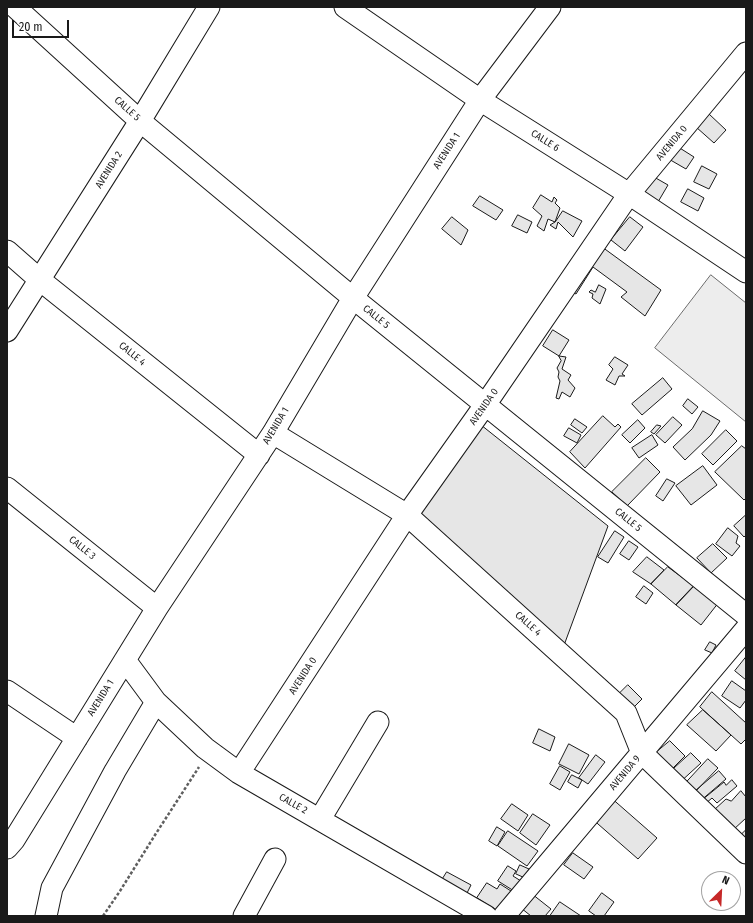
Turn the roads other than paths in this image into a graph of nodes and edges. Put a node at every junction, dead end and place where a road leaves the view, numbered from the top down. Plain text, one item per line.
1 (15, 7) edge
2 (209, 7) edge
3 (345, 7) edge
4 (550, 7) edge
5 (746, 53) edge
6 (480, 100) junction
7 (140, 121) junction
8 (629, 194) junction
9 (7, 251) edge
10 (746, 272) edge
11 (40, 280) junction
12 (353, 298) junction
13 (7, 331) edge
14 (485, 405) junction
15 (273, 433) junction
16 (258, 455) junction
17 (7, 488) edge
18 (407, 515) junction
19 (157, 608) junction
20 (746, 614) edge
21 (746, 629) edge
22 (125, 660) junction
23 (7, 691) edge
24 (156, 702) junction
25 (378, 722) dead end
26 (77, 738) junction
27 (642, 753) junction
28 (239, 773) junction
29 (320, 819) junction
30 (7, 848) edge
31 (746, 853) edge
32 (275, 859) dead end
33 (46, 916) edge
34 (244, 916) edge
35 (486, 916) edge
36 (504, 916) edge

1 - 7 street, CALLE 5
2 - 7 street, AVENIDA 2
3 - 6 street, CALLE 6
4 - 6 street, AVENIDA 1
5 - 8 street, AVENIDA 0
6 - 8 street, CALLE 6
6 - 12 street, AVENIDA 1
7 - 11 street, AVENIDA 2
7 - 12 street, CALLE 5
8 - 10 street, CALLE 6
8 - 14 street, AVENIDA 0
9 - 11 street, CALLE 4
11 - 13 street, AVENIDA 2
11 - 16 street, CALLE 4
12 - 14 street, CALLE 5
12 - 15 street, AVENIDA 1
14 - 18 street, AVENIDA 0
14 - 20 street, CALLE 5
15 - 16 street, AVENIDA 1
15 - 18 street, CALLE 4
16 - 19 street, AVENIDA 1
17 - 19 street, CALLE 3
18 - 27 street, CALLE 4
18 - 28 street, AVENIDA 0
19 - 22 street, AVENIDA 1
21 - 27 street, AVENIDA 9
22 - 24 street, CALLE 2
22 - 26 street, AVENIDA 1
23 - 26 street
24 - 28 street, CALLE 2
24 - 33 street
25 - 29 street
26 - 30 street, AVENIDA 1
27 - 31 street, CALLE 4
27 - 36 street, AVENIDA 9
28 - 29 street, CALLE 2
29 - 35 street, CALLE 2
32 - 34 street

